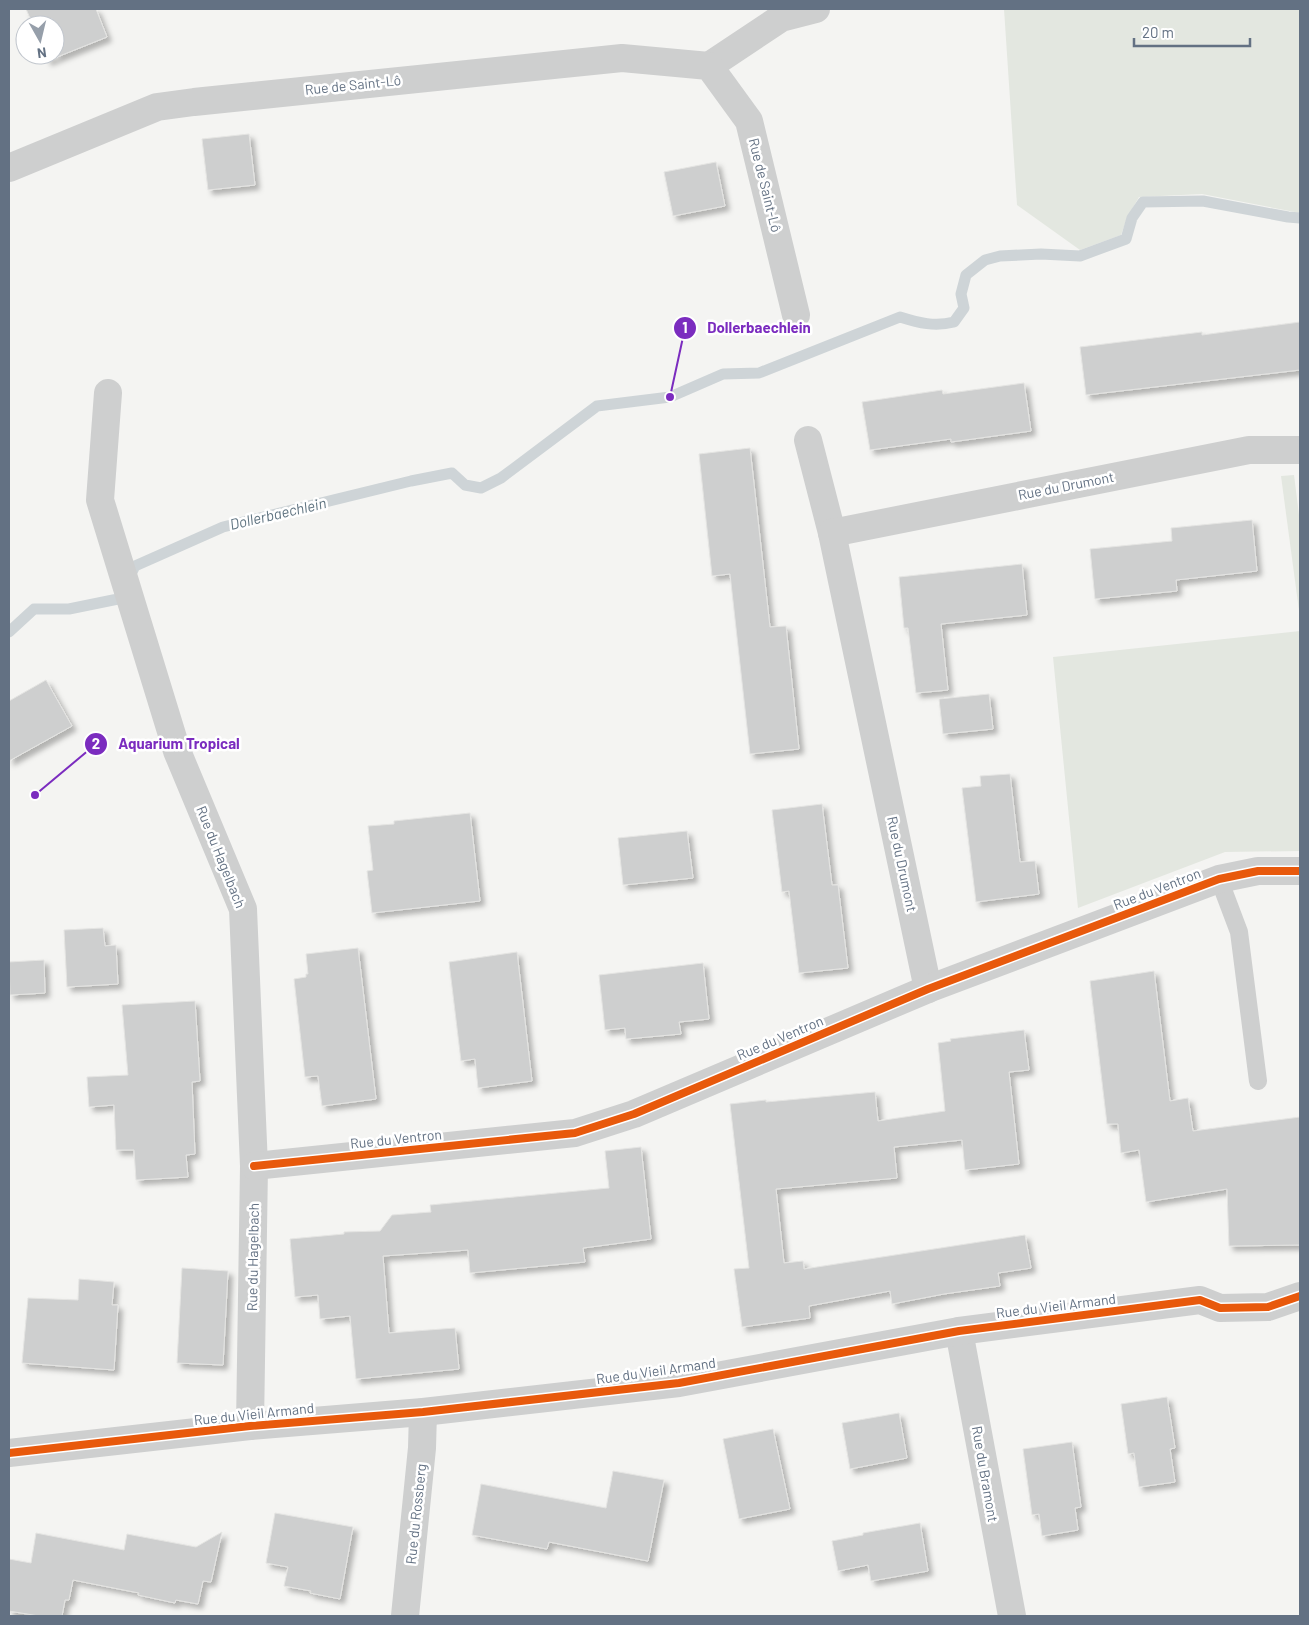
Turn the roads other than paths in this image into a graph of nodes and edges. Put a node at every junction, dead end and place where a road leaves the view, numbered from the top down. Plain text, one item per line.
1 (816, 9) edge
2 (709, 66) junction
3 (9, 168) edge
4 (796, 315) dead end
5 (108, 393) dead end
6 (808, 440) dead end
7 (1300, 450) edge
8 (832, 533) junction
9 (1300, 871) edge
10 (1219, 879) junction
11 (928, 989) junction
12 (1258, 1080) dead end
13 (254, 1166) junction
14 (1300, 1296) edge
15 (959, 1331) junction
16 (423, 1412) junction
17 (250, 1426) junction
18 (9, 1453) edge
19 (405, 1616) edge
20 (1012, 1616) edge

1 - 2 street
2 - 3 street, Rue de Saint-Lô
2 - 4 street, Rue de Saint-Lô
5 - 13 street, Rue du Hagelbach
6 - 8 street, Rue du Drumont
7 - 8 street, Rue du Drumont
8 - 11 street, Rue du Drumont
9 - 10 street, Rue du Ventron
10 - 11 street, Rue du Ventron
10 - 12 lane
11 - 13 street, Rue du Ventron
13 - 17 street, Rue du Hagelbach
14 - 15 street, Rue du Vieil Armand
15 - 16 street, Rue du Vieil Armand
15 - 20 street, Rue du Bramont
16 - 17 street, Rue du Vieil Armand
16 - 19 street, Rue du Rossberg
17 - 18 street, Rue du Vieil Armand

